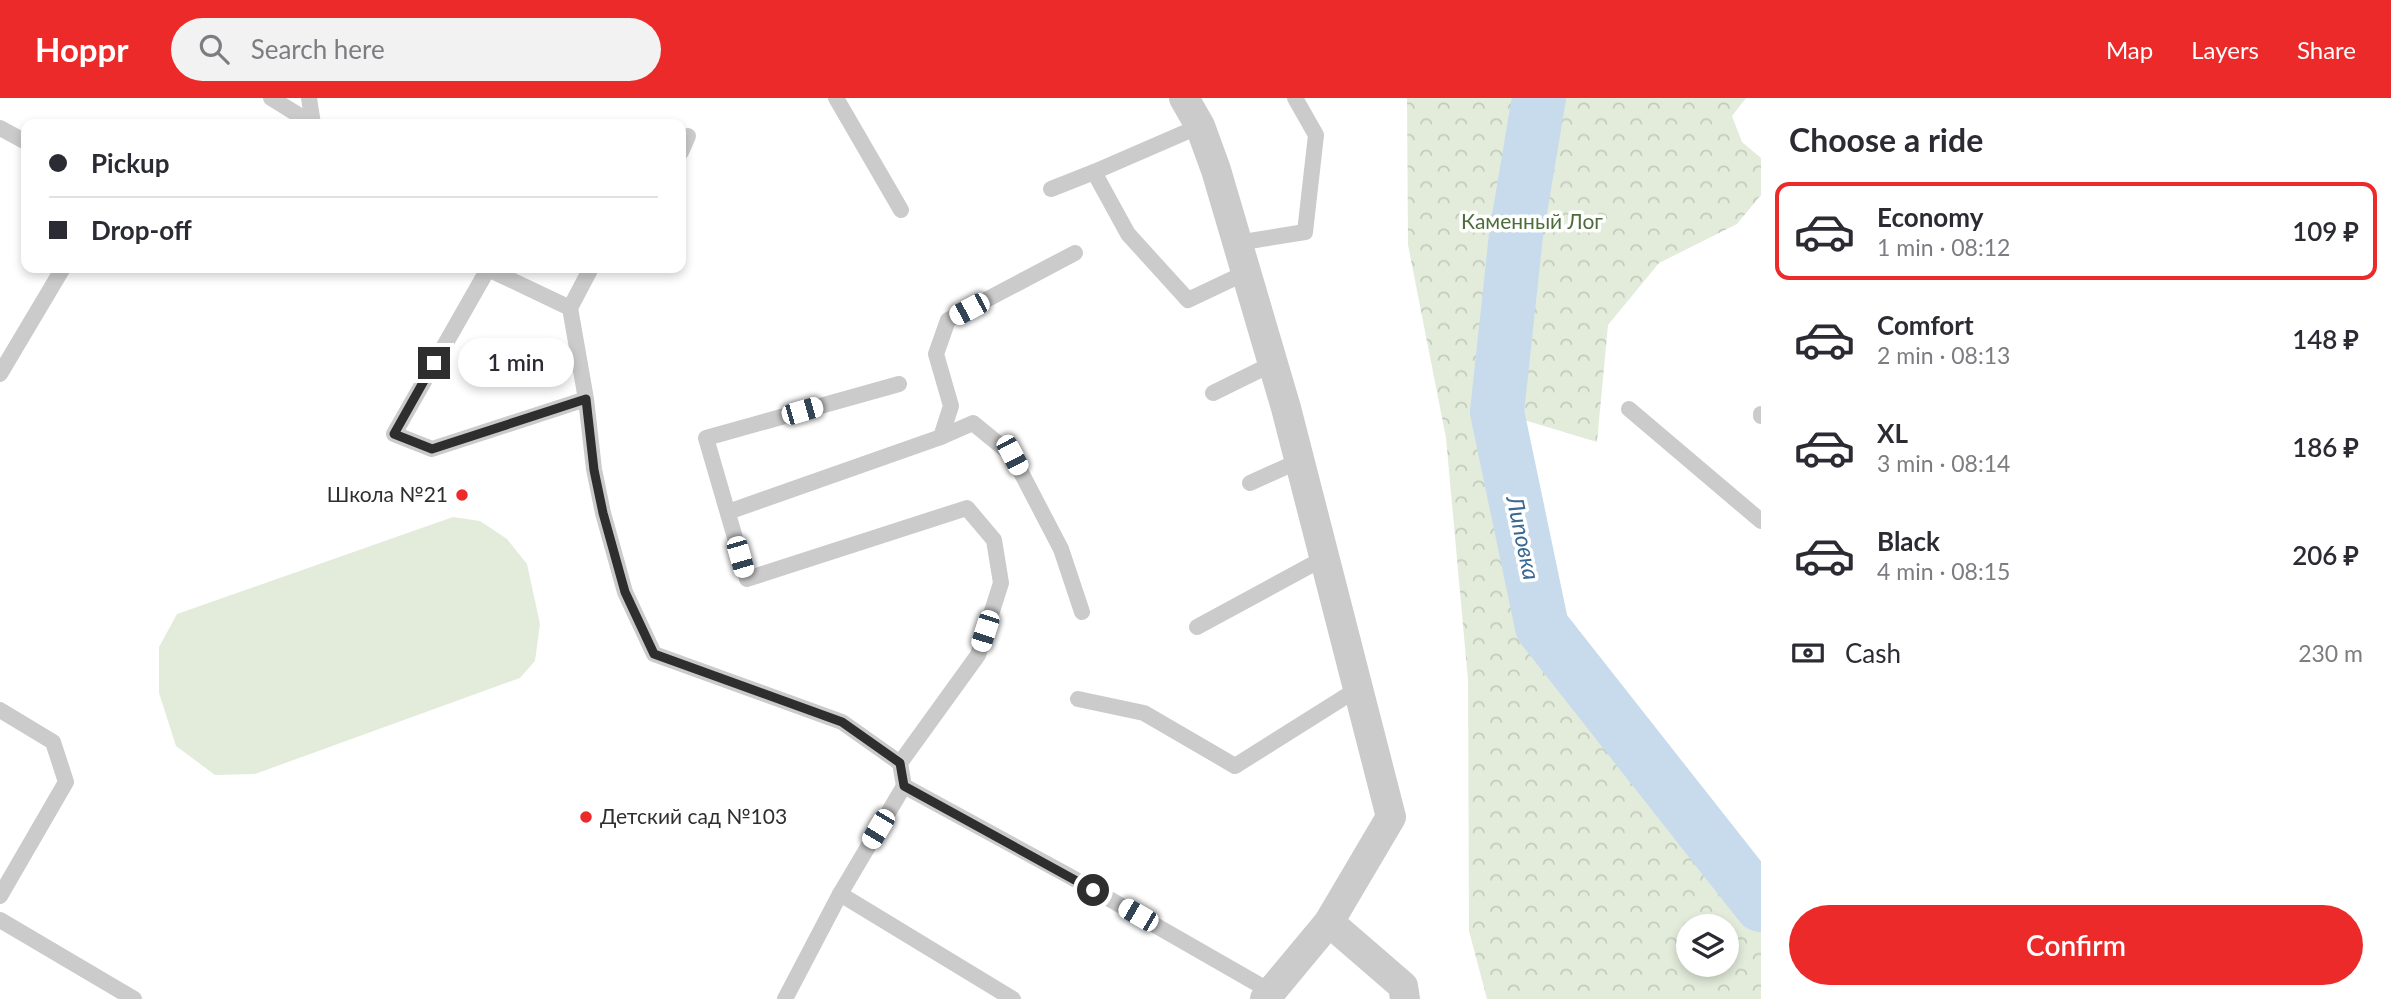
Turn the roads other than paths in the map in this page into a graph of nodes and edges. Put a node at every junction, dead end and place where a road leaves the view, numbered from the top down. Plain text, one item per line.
1 (271, 98) edge
2 (309, 98) edge
3 (835, 98) edge
4 (1184, 98) edge
5 (1296, 98) edge
6 (305, 119) edge
7 (312, 119) edge
8 (1200, 126) junction
9 (0, 128) edge
10 (688, 136) dead end
11 (21, 139) edge
12 (686, 141) edge
13 (1094, 172) junction
14 (1051, 188) dead end
15 (901, 210) dead end
16 (1237, 243) junction
17 (1075, 253) dead end
18 (60, 273) edge
19 (486, 273) edge
20 (496, 273) edge
21 (588, 273) edge
22 (1245, 273) junction
23 (570, 308) junction
24 (1272, 364) junction
25 (0, 373) edge
26 (899, 384) dead end
27 (1213, 393) dead end
28 (586, 399) junction
29 (1629, 409) dead end
30 (941, 437) junction
31 (1301, 460) junction
32 (1250, 483) dead end
33 (728, 512) junction
34 (1761, 521) edge
35 (1326, 557) junction
36 (1082, 612) dead end
37 (1197, 627) dead end
38 (1359, 688) junction
39 (1078, 699) dead end
40 (0, 710) edge
41 (900, 763) junction
42 (904, 786) junction
43 (840, 894) junction
44 (0, 896) edge
45 (0, 920) edge
46 (1329, 922) junction
47 (1267, 995) edge
48 (134, 999) edge
49 (785, 999) edge
50 (1013, 999) edge
51 (1405, 999) edge

1 - 6 lane
2 - 7 lane
3 - 15 lane
4 - 8 street
5 - 16 lane
8 - 13 lane
8 - 16 street
9 - 11 lane
10 - 12 lane
13 - 14 lane
13 - 22 lane
16 - 22 street
17 - 30 lane
18 - 25 lane
19 - 28 lane
20 - 23 lane
21 - 23 lane
22 - 24 street
23 - 28 lane
24 - 27 lane
24 - 31 street
26 - 33 lane
28 - 41 lane
29 - 34 lane
30 - 33 lane
30 - 36 lane
31 - 32 lane
31 - 35 street
33 - 41 lane
35 - 37 lane
35 - 38 street
38 - 39 lane
38 - 46 street
40 - 44 lane
41 - 42 lane
42 - 43 lane
42 - 47 lane
43 - 49 lane
43 - 50 lane
45 - 48 lane
46 - 47 street
46 - 51 street

